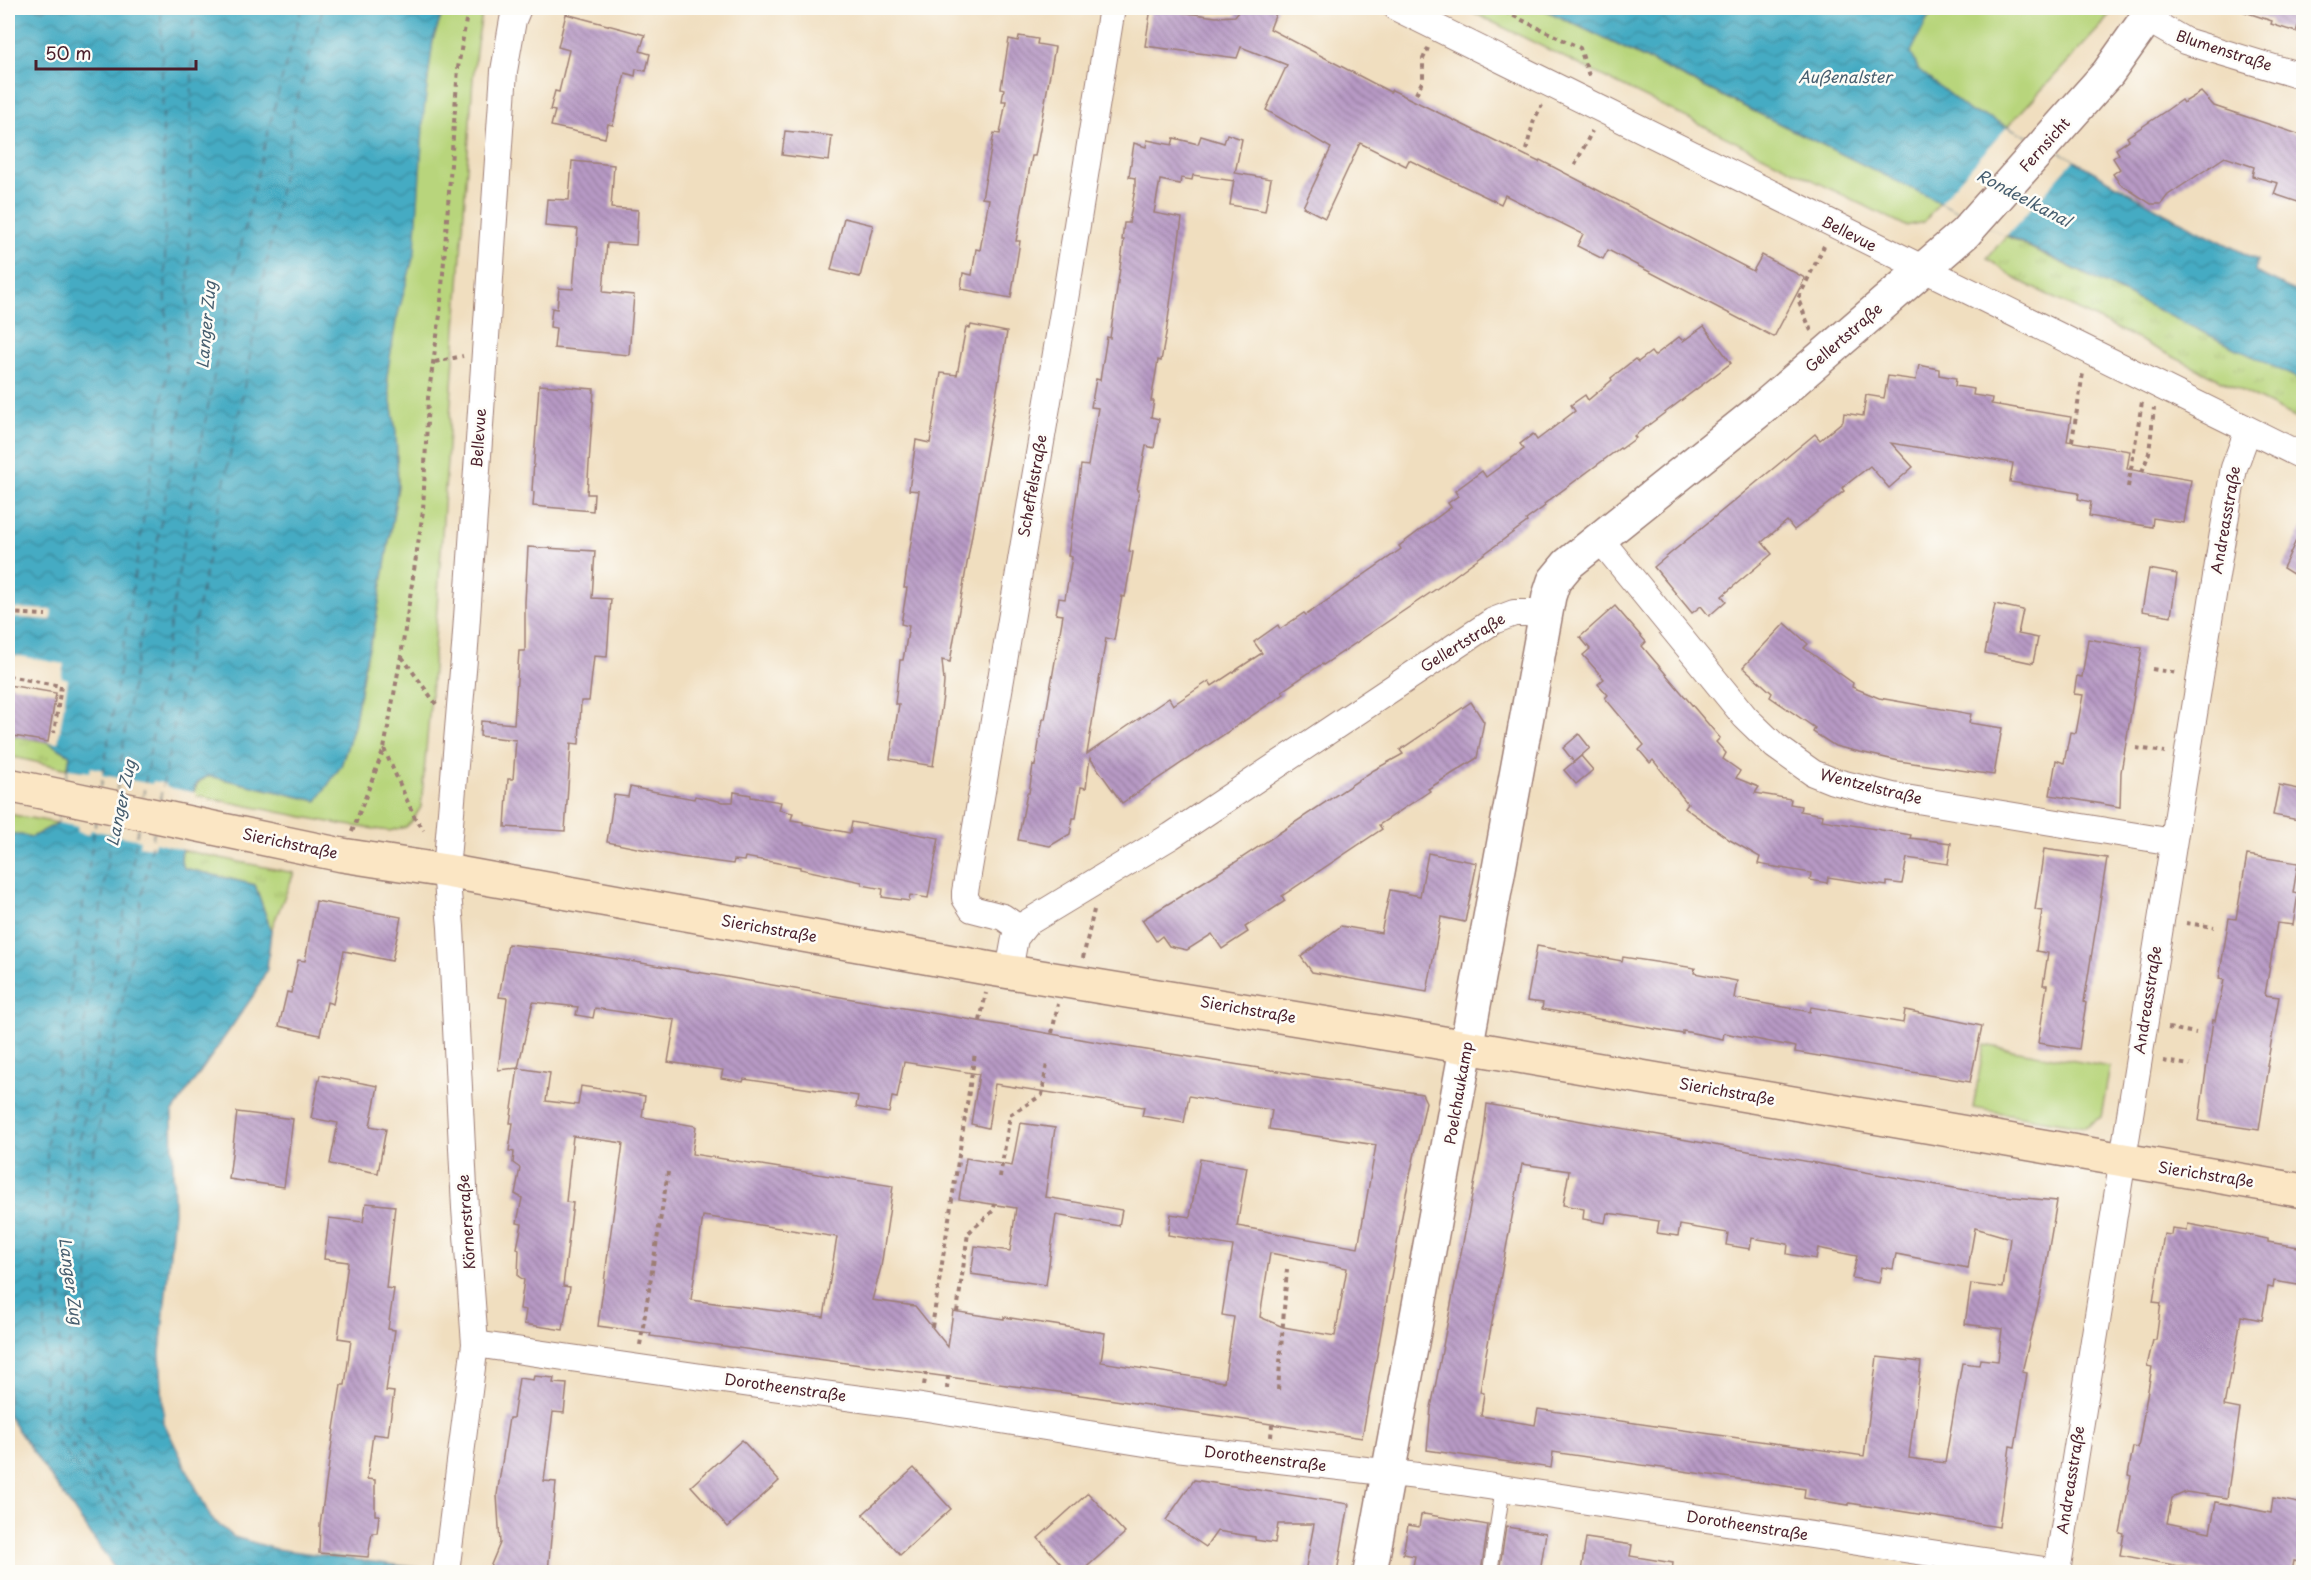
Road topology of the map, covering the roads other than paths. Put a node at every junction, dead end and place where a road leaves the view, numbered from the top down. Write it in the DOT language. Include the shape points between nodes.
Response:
graph roads {
  1 [pos="518,8"];
  2 [pos="1112,8"];
  3 [pos="1397,8"];
  4 [pos="2151,13"];
  5 [pos="2304,77"];
  6 [pos="1922,270"];
  7 [pos="2248,430"];
  8 [pos="2304,457"];
  9 [pos="1599,538"];
  10 [pos="1546,613"];
  11 [pos="8,785"];
  12 [pos="2173,842"];
  13 [pos="446,871"];
  14 [pos="1020,929"];
  15 [pos="1009,971"];
  16 [pos="1467,1047"];
  17 [pos="2122,1161"];
  18 [pos="2304,1191"];
  19 [pos="474,1344"];
  20 [pos="1387,1473"];
  21 [pos="1503,1488"];
  22 [pos="447,1568"];
  23 [pos="1371,1572"];
  24 [pos="1490,1572"];
  25 [pos="2057,1572"];
  1 -- 13 [label="street, Bellevue" via="504,71"];
  2 -- 14 [label="street, Scheffelstraße" via="965,891 972,909 1003,917"];
  3 -- 6 [label="street, Bellevue"];
  4 -- 5 [label="street, Blumenstraße" via="2185,41"];
  4 -- 6 [label="street, Fernsicht" via="2108,73 2044,145 1976,221"];
  6 -- 7 [label="street, Bellevue"];
  6 -- 9 [label="street, Gellertstraße" via="1738,429"];
  7 -- 8 [label="street, Bellevue"];
  7 -- 12 [label="street, Andreasstraße" via="2234,468"];
  9 -- 10 [label="street, Gellertstraße" via="1557,575"];
  9 -- 12 [label="street, Wentzelstraße" via="1745,717 1774,746 1814,773 1893,796"];
  10 -- 14 [label="street, Gellertstraße" via="1514,613 1493,621 1171,836"];
  10 -- 16 [label="street, Poelchaukamp"];
  11 -- 13 [label="main road, Sierichstraße" via="342,855"];
  12 -- 17 [label="street, Andreasstraße"];
  13 -- 15 [label="main road, Sierichstraße"];
  13 -- 19 [label="street, Körnerstraße"];
  14 -- 15 [label="street"];
  15 -- 16 [label="main road, Sierichstraße"];
  16 -- 17 [label="main road, Sierichstraße"];
  16 -- 20 [label="street, Poelchaukamp"];
  17 -- 18 [label="main road, Sierichstraße"];
  17 -- 25 [label="street, Andreasstraße"];
  19 -- 20 [label="street, Dorotheenstraße" via="921,1407 1176,1448"];
  19 -- 22 [label="street, Körnerstraße"];
  20 -- 21 [label="street, Dorotheenstraße"];
  20 -- 23 [label="street, Poelchaukamp"];
  21 -- 24 [label="lane"];
  21 -- 25 [label="street, Dorotheenstraße"];
}
